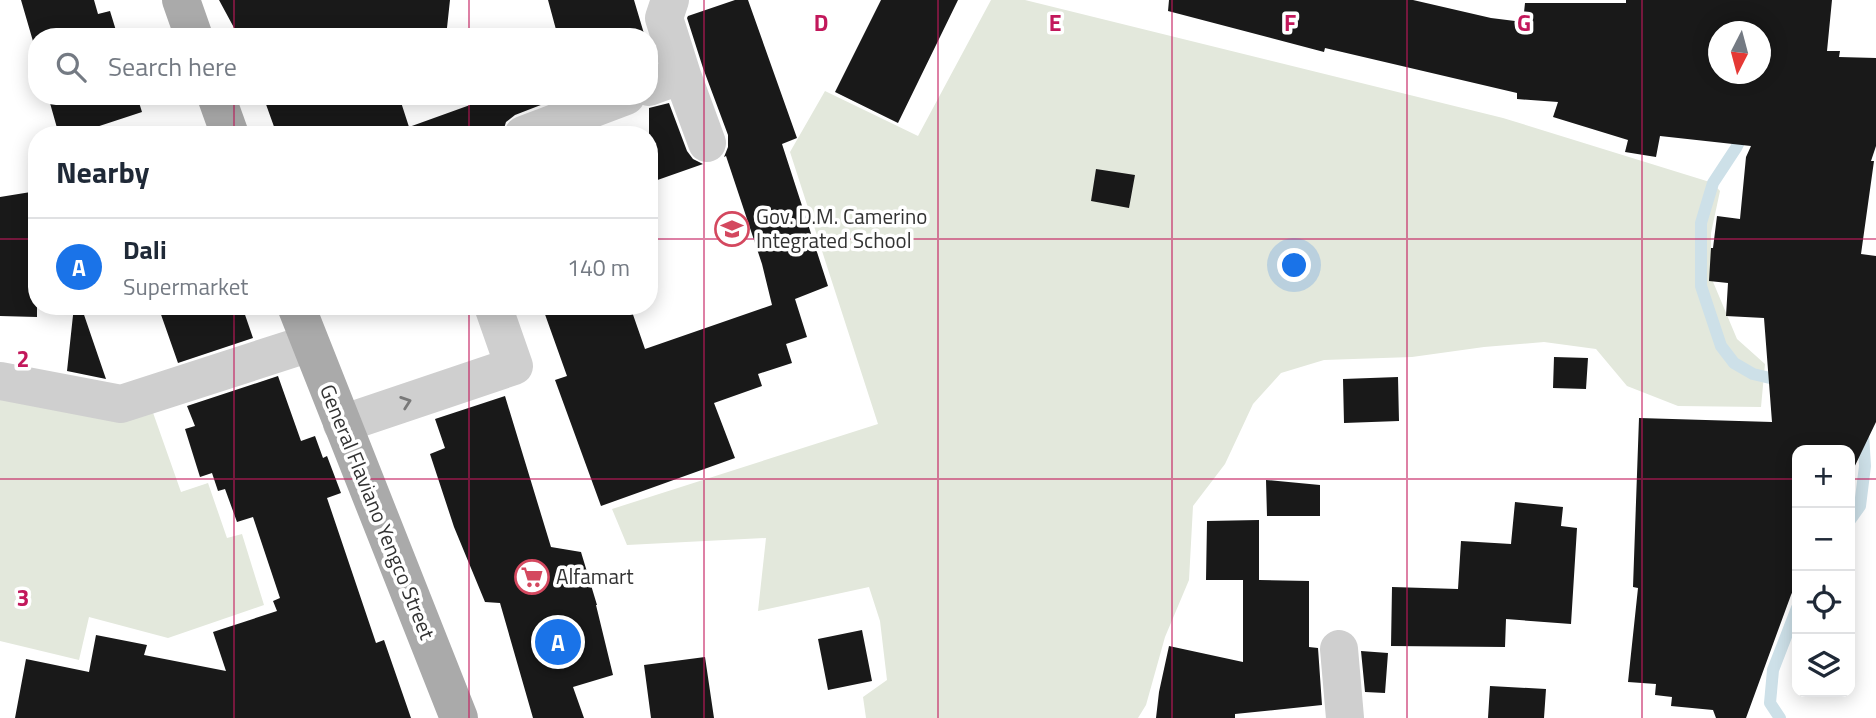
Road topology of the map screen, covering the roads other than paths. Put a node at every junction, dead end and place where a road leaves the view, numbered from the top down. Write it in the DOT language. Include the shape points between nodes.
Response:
graph roads {
  1 [pos="181,0"];
  2 [pos="670,0"];
  3 [pos="191,28"];
  4 [pos="666,81"];
  5 [pos="219,105"];
  6 [pos="602,105"];
  7 [pos="227,126"];
  8 [pos="547,126"];
  9 [pos="707,143"];
  10 [pos="300,315"];
  11 [pos="496,315"];
  12 [pos="310,342"];
  13 [pos="0,381"];
  14 [pos="342,424"];
  15 [pos="1339,649"];
  16 [pos="459,718"];
  17 [pos="1345,718"];
  1 -- 3 [label="main road"];
  2 -- 4 [label="street" via="664,18"];
  4 -- 9 [label="street"];
  5 -- 7 [label="main road"];
  6 -- 8 [label="street"];
  10 -- 12 [label="main road, General Flaviano Yengco Street"];
  14 -- 11 [label="street, one-way" via="514,366"];
  12 -- 13 [label="street" via="121,404"];
  12 -- 14 [label="main road, General Flaviano Yengco Street"];
  14 -- 16 [label="main road, General Flaviano Yengco Street"];
  15 -- 17 [label="street"];
}
